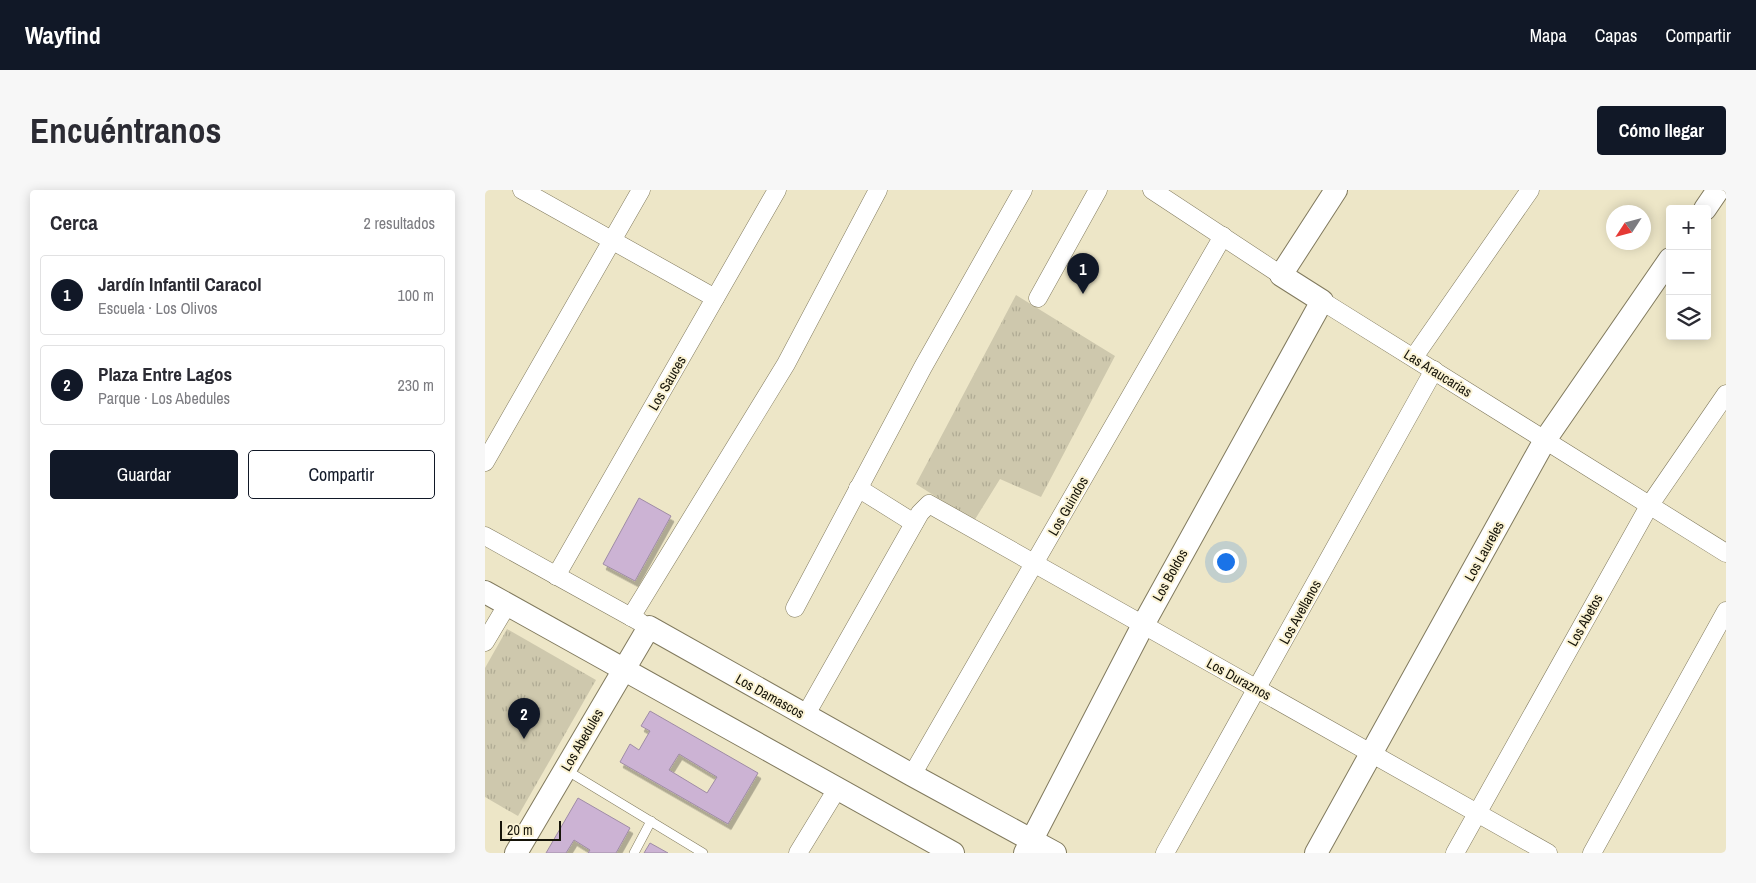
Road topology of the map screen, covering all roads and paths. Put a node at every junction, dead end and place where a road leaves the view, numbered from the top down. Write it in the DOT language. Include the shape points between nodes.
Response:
graph roads {
  1 [pos="522,190"];
  2 [pos="641,190"];
  3 [pos="777,190"];
  4 [pos="878,190"];
  5 [pos="1023,190"];
  6 [pos="1098,190"];
  7 [pos="1153,190"];
  8 [pos="1337,190"];
  9 [pos="1530,190"];
  10 [pos="1717,190"];
  11 [pos="1708,205"];
  12 [pos="1223,236"];
  13 [pos="612,240"];
  14 [pos="1666,265"];
  15 [pos="1281,275"];
  16 [pos="715,298"];
  17 [pos="1038,298"];
  18 [pos="1322,301"];
  19 [pos="1414,357"];
  20 [pos="1434,370"];
  21 [pos="1726,394"];
  22 [pos="1545,440"];
  23 [pos="485,462"];
  24 [pos="858,488"];
  25 [pos="1649,506"];
  26 [pos="914,523"];
  27 [pos="485,536"];
  28 [pos="1726,554"];
  29 [pos="1035,564"];
  30 [pos="556,576"];
  31 [pos="485,592"];
  32 [pos="507,605"];
  33 [pos="795,608"];
  34 [pos="1726,611"];
  35 [pos="640,622"];
  36 [pos="1143,625"];
  37 [pos="485,642"];
  38 [pos="624,669"];
  39 [pos="1257,689"];
  40 [pos="805,716"];
  41 [pos="1371,753"];
  42 [pos="565,769"];
  43 [pos="912,775"];
  44 [pos="837,790"];
  45 [pos="1478,813"];
  46 [pos="651,822"];
  47 [pos="1028,846"];
  48 [pos="516,853"];
  49 [pos="634,853"];
  50 [pos="703,853"];
  51 [pos="798,853"];
  52 [pos="953,853"];
  53 [pos="1055,853"];
  54 [pos="1165,853"];
  55 [pos="1315,853"];
  56 [pos="1455,853"];
  57 [pos="1548,853"];
  58 [pos="1592,853"];
  1 -- 13 [label="street"];
  2 -- 13 [label="street"];
  3 -- 16 [label="street, Los Sauces"];
  4 -- 35 [label="street" via="787,364"];
  5 -- 24 [label="street"];
  6 -- 17 [label="street"];
  7 -- 12 [label="street, Las Araucarias"];
  8 -- 15 [label="street"];
  9 -- 19 [label="street"];
  10 -- 11 [label="street"];
  12 -- 15 [label="street, Las Araucarias"];
  12 -- 29 [label="street, Los Guindos"];
  13 -- 16 [label="street"];
  13 -- 23 [label="street"];
  14 -- 22 [label="street, Los Laureles"];
  15 -- 18 [label="street, Las Araucarias"];
  16 -- 30 [label="street, Los Sauces"];
  18 -- 19 [label="street, Las Araucarias"];
  18 -- 36 [label="street, Los Boldos"];
  19 -- 20 [label="street, Las Araucarias"];
  20 -- 22 [label="street, Las Araucarias"];
  20 -- 39 [label="street, Los Avellanos"];
  21 -- 25 [label="street, Los Abetos"];
  22 -- 25 [label="street, Las Araucarias"];
  22 -- 41 [label="street, Los Laureles"];
  24 -- 26 [label="street"];
  24 -- 33 [label="street"];
  25 -- 28 [label="street, Las Araucarias"];
  25 -- 45 [label="street, Los Abetos"];
  26 -- 29 [label="street, Los Duraznos" via="929,504"];
  26 -- 40 [label="street"];
  27 -- 30 [label="street, Los Damascos"];
  29 -- 36 [label="street, Los Duraznos"];
  29 -- 43 [label="street, Los Guindos"];
  30 -- 35 [label="street, Los Damascos"];
  31 -- 32 [label="street"];
  32 -- 37 [label="street"];
  32 -- 38 [label="street"];
  34 -- 58 [label="street"];
  35 -- 38 [label="street, Los Abedules"];
  35 -- 40 [label="street, Los Damascos"];
  36 -- 39 [label="street, Los Duraznos"];
  36 -- 47 [label="street, Los Boldos"];
  38 -- 42 [label="street, Los Abedules"];
  38 -- 44 [label="street"];
  39 -- 41 [label="street, Los Duraznos"];
  39 -- 54 [label="street, Los Avellanos"];
  40 -- 43 [label="street, Los Damascos"];
  41 -- 45 [label="street, Los Duraznos"];
  41 -- 55 [label="street, Los Laureles"];
  42 -- 46 [label="lane"];
  42 -- 48 [label="street, Los Abedules"];
  43 -- 47 [label="street, Los Damascos"];
  44 -- 51 [label="street"];
  44 -- 52 [label="street"];
  45 -- 56 [label="street, Los Abetos"];
  45 -- 57 [label="street, Los Duraznos"];
  46 -- 49 [label="lane"];
  46 -- 50 [label="lane"];
  47 -- 53 [label="street, Los Damascos"];
}
